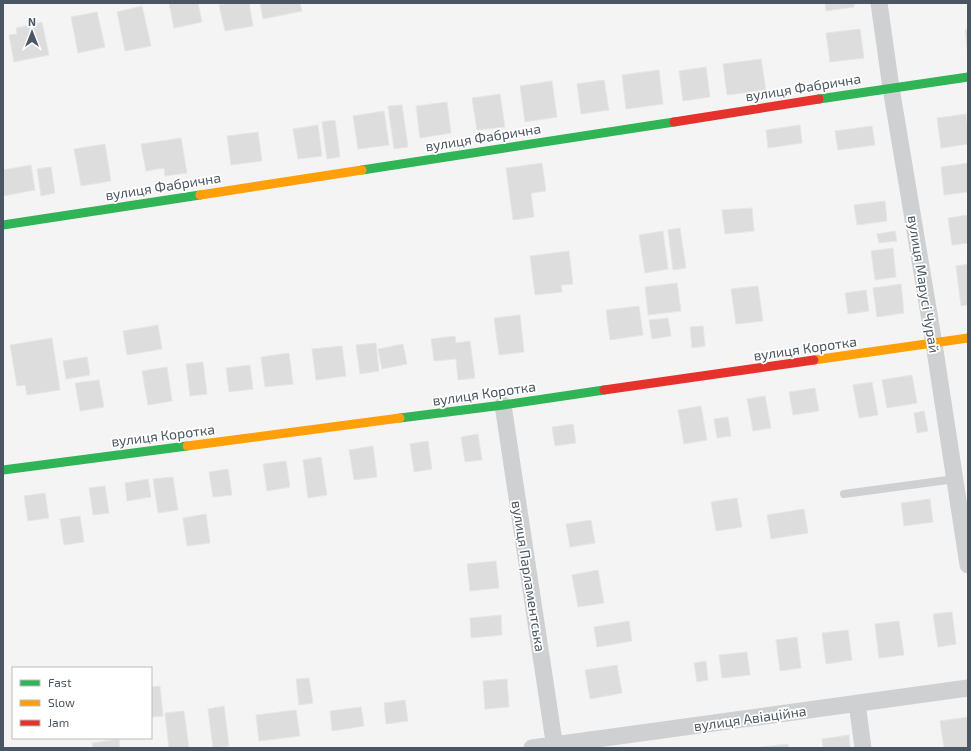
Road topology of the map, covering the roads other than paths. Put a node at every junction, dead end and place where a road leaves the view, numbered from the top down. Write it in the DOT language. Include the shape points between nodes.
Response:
graph roads {
  1 [pos="879,3"];
  2 [pos="968,77"];
  3 [pos="891,88"];
  4 [pos="3,225"];
  5 [pos="968,338"];
  6 [pos="934,344"];
  7 [pos="503,405"];
  8 [pos="3,470"];
  9 [pos="955,479"];
  10 [pos="844,494"];
  11 [pos="968,565"];
  12 [pos="968,688"];
  13 [pos="857,703"];
  14 [pos="555,746"];
  15 [pos="532,748"];
  16 [pos="863,748"];
  1 -- 3 [label="street, вулиця Марусі Чурай"];
  2 -- 3 [label="street, вулиця Фабрична"];
  3 -- 4 [label="street, вулиця Фабрична"];
  3 -- 6 [label="street, вулиця Марусі Чурай"];
  5 -- 6 [label="street, вулиця Коротка"];
  6 -- 7 [label="street, вулиця Коротка"];
  6 -- 9 [label="street, вулиця Марусі Чурай"];
  7 -- 8 [label="street, вулиця Коротка"];
  7 -- 14 [label="street, вулиця Парламентська"];
  9 -- 10 [label="lane"];
  9 -- 11 [label="street, вулиця Марусі Чурай"];
  12 -- 13 [label="street, вулиця Авіаційна"];
  13 -- 14 [label="street, вулиця Авіаційна"];
  13 -- 16 [label="street"];
  14 -- 15 [label="street, вулиця Авіаційна"];
}
